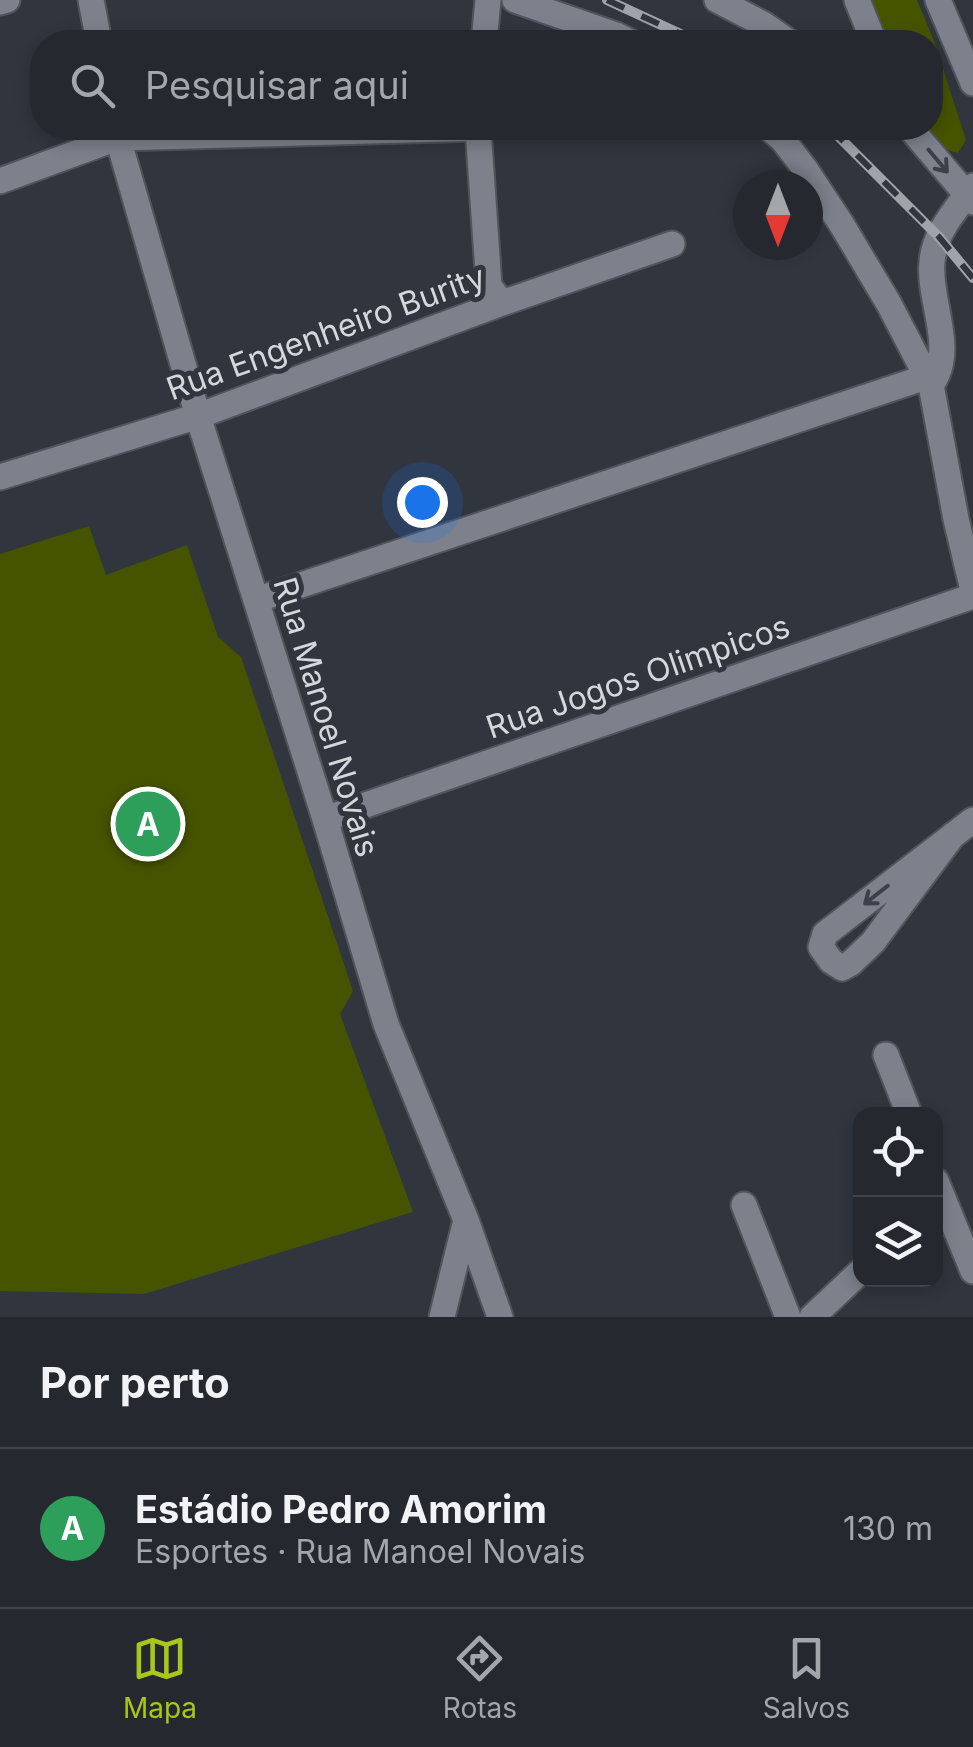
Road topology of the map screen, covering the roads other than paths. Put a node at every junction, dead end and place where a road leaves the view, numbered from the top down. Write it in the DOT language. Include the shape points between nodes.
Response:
graph roads {
  1 [pos="91,0"];
  2 [pos="488,0"];
  3 [pos="514,0"];
  4 [pos="717,0"];
  5 [pos="938,0"];
  6 [pos="860,1"];
  7 [pos="97,30"];
  8 [pos="485,30"];
  9 [pos="601,30"];
  10 [pos="772,30"];
  11 [pos="870,30"];
  12 [pos="973,83"];
  13 [pos="99,140"];
  14 [pos="118,140"];
  15 [pos="479,140"];
  16 [pos="783,140"];
  17 [pos="921,140"];
  18 [pos="0,180"];
  19 [pos="971,194"];
  20 [pos="672,244"];
  21 [pos="502,302"];
  22 [pos="928,381"];
  23 [pos="198,416"];
  24 [pos="0,477"];
  25 [pos="973,593"];
  26 [pos="256,600"];
  27 [pos="324,818"];
  28 [pos="963,828"];
  29 [pos="886,1056"];
  30 [pos="907,1107"];
  31 [pos="939,1197"];
  32 [pos="744,1205"];
  33 [pos="466,1220"];
  34 [pos="973,1271"];
  35 [pos="853,1279"];
  36 [pos="442,1317"];
  37 [pos="500,1317"];
  38 [pos="788,1317"];
  39 [pos="812,1317"];
  1 -- 7 [label="street"];
  2 -- 8 [label="street"];
  3 -- 9 [label="street"];
  4 -- 10 [label="street"];
  5 -- 12 [label="street"];
  6 -- 11 [label="street"];
  13 -- 18 [label="street"];
  14 -- 23 [label="street, Rua Manoel Novais"];
  15 -- 21 [label="street" via="489,286"];
  16 -- 22 [label="street" via="842,225"];
  17 -- 19 [label="street, one-way"];
  19 -- 22 [label="street" via="949,217 932,260 942,352 938,376"];
  20 -- 21 [label="street, Rua Engenheiro Burity"];
  21 -- 23 [label="street, Rua Engenheiro Burity"];
  22 -- 25 [label="street"];
  22 -- 26 [label="street"];
  23 -- 24 [label="street, Rua Engenheiro Burity"];
  23 -- 26 [label="street, Rua Manoel Novais"];
  25 -- 27 [label="street, Rua Jogos Olimpicos"];
  26 -- 27 [label="street, Rua Manoel Novais"];
  27 -- 33 [label="street, Rua Manoel Novais" via="386,1024"];
  28 -- 28 [label="street, one-way" via="825,934 821,947 831,960 842,968 873,942"];
  29 -- 30 [label="street"];
  31 -- 34 [label="street"];
  32 -- 38 [label="street"];
  33 -- 36 [label="street"];
  33 -- 37 [label="street, Rua Manoel Novais"];
  35 -- 39 [label="street"];
}
